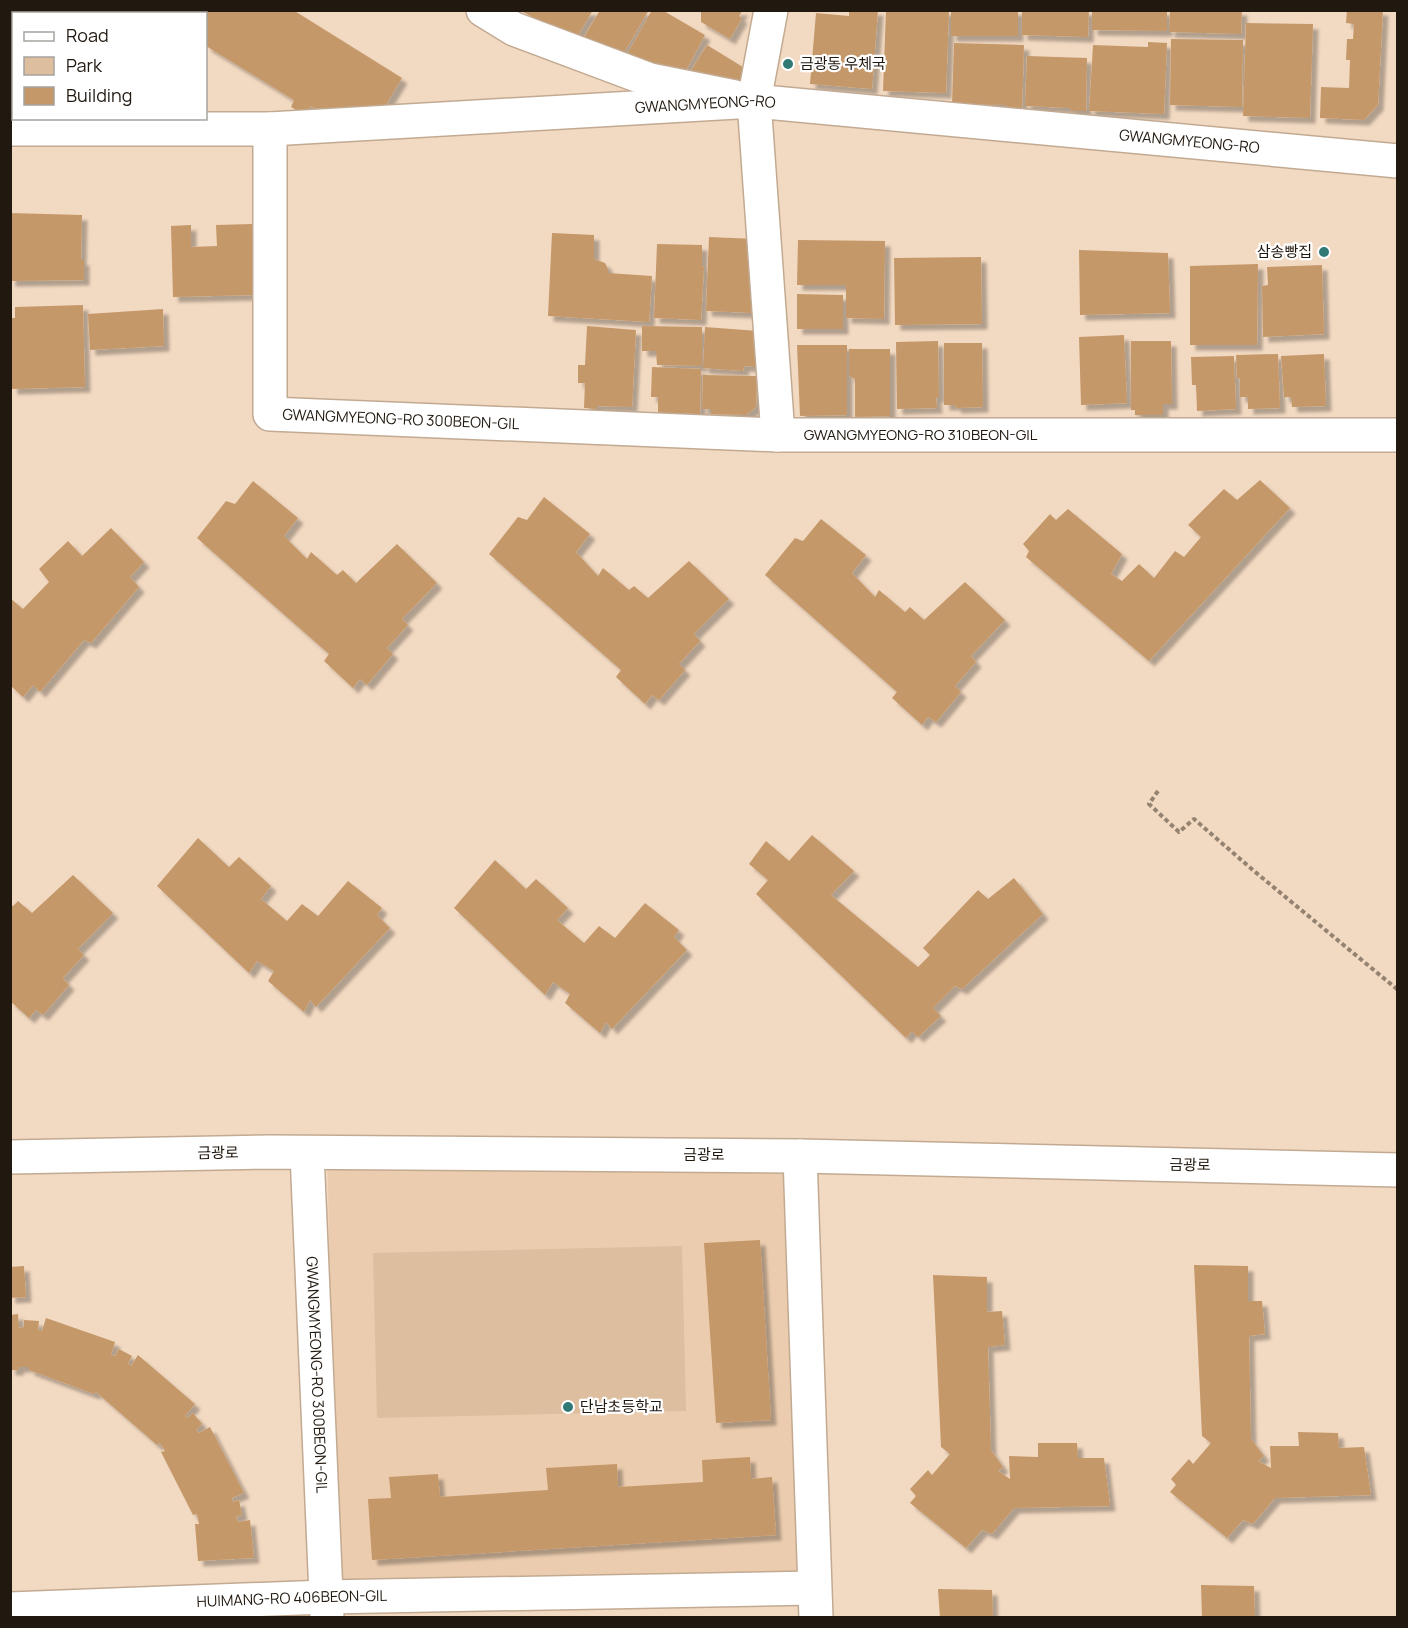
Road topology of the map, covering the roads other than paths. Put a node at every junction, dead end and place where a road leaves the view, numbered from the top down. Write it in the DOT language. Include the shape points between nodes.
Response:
graph roads {
  1 [pos="483,10"];
  2 [pos="771,10"];
  3 [pos="754,101"];
  4 [pos="10,129"];
  5 [pos="270,129"];
  6 [pos="1398,161"];
  7 [pos="778,435"];
  8 [pos="1398,435"];
  9 [pos="306,1153"];
  10 [pos="800,1156"];
  11 [pos="10,1157"];
  12 [pos="1398,1170"];
  13 [pos="815,1603"];
  14 [pos="574,1605"];
  15 [pos="326,1607"];
  16 [pos="10,1609"];
  1 -- 3 [label="street" via="514,29 650,80"];
  2 -- 3 [label="street"];
  3 -- 5 [label="street, GWANGMYEONG-RO"];
  3 -- 6 [label="street, GWANGMYEONG-RO"];
  3 -- 7 [label="street"];
  4 -- 5 [label="street, GWANGMYEONG-RO"];
  5 -- 7 [label="street, GWANGMYEONG-RO 300BEON-GIL" via="270,414"];
  7 -- 8 [label="street, GWANGMYEONG-RO 310BEON-GIL"];
  9 -- 10 [label="street, 금광로"];
  9 -- 11 [label="street, 금광로"];
  9 -- 15 [label="street, GWANGMYEONG-RO 300BEON-GIL"];
  10 -- 12 [label="street, 금광로"];
  10 -- 13 [label="street"];
  13 -- 14 [label="street, HUIMANG-RO 406BEON-GIL"];
  14 -- 15 [label="street, HUIMANG-RO 406BEON-GIL"];
  15 -- 16 [label="street, HUIMANG-RO 406BEON-GIL"];
}
